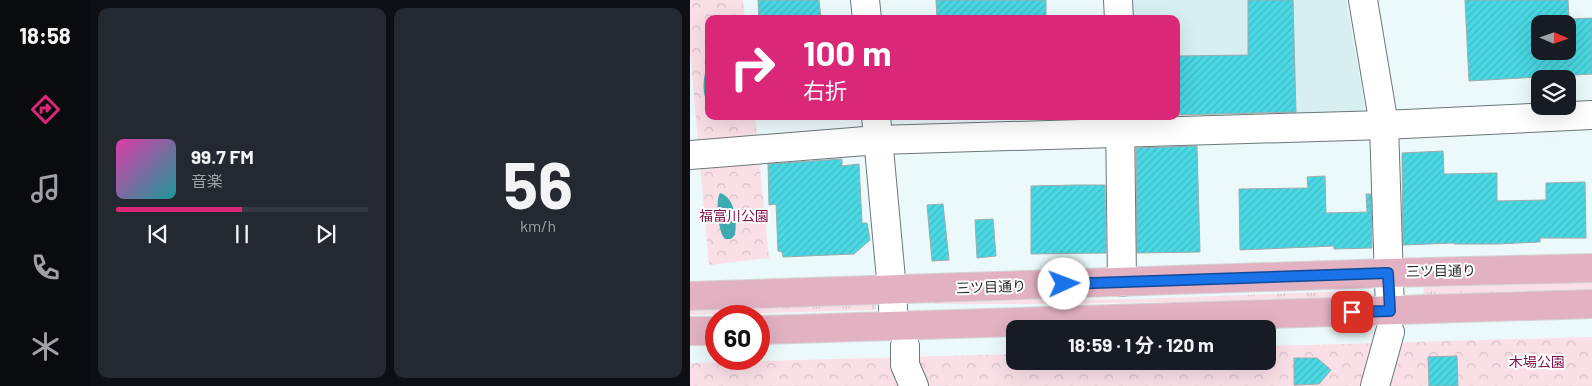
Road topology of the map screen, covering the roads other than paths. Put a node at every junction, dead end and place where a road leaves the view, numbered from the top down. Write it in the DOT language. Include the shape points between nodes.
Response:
graph roads {
  1 [pos="865,0"];
  2 [pos="1118,0"];
  3 [pos="1363,0"];
  4 [pos="867,15"];
  5 [pos="1118,15"];
  6 [pos="1592,115"];
  7 [pos="1121,124"];
  8 [pos="1384,124"];
  9 [pos="877,128"];
  10 [pos="691,155"];
  11 [pos="1592,268"];
  12 [pos="1388,273"];
  13 [pos="1122,282"];
  14 [pos="892,290"];
  15 [pos="690,296"];
  16 [pos="1592,304"];
  17 [pos="1390,321"];
  18 [pos="770,330"];
  19 [pos="690,331"];
  20 [pos="705,331"];
  21 [pos="899,336"];
  22 [pos="914,386"];
  23 [pos="1375,386"];
  1 -- 4 [label="street"];
  2 -- 5 [label="street"];
  3 -- 8 [label="street"];
  6 -- 8 [label="street"];
  7 -- 8 [label="street"];
  7 -- 9 [label="street"];
  7 -- 13 [label="street"];
  8 -- 12 [label="street"];
  9 -- 10 [label="street" via="760,150"];
  9 -- 14 [label="street"];
  11 -- 12 [label="main road, 三ツ目通り"];
  12 -- 13 [label="main road, 三ツ目通り"];
  12 -- 17 [label="street"];
  13 -- 14 [label="main road, 三ツ目通り"];
  14 -- 15 [label="main road, 三ツ目通り"];
  14 -- 21 [label="street"];
  16 -- 17 [label="main road"];
  17 -- 21 [label="main road"];
  17 -- 23 [label="street"];
  18 -- 21 [label="main road"];
  19 -- 20 [label="main road"];
  21 -- 22 [label="street"];
}
